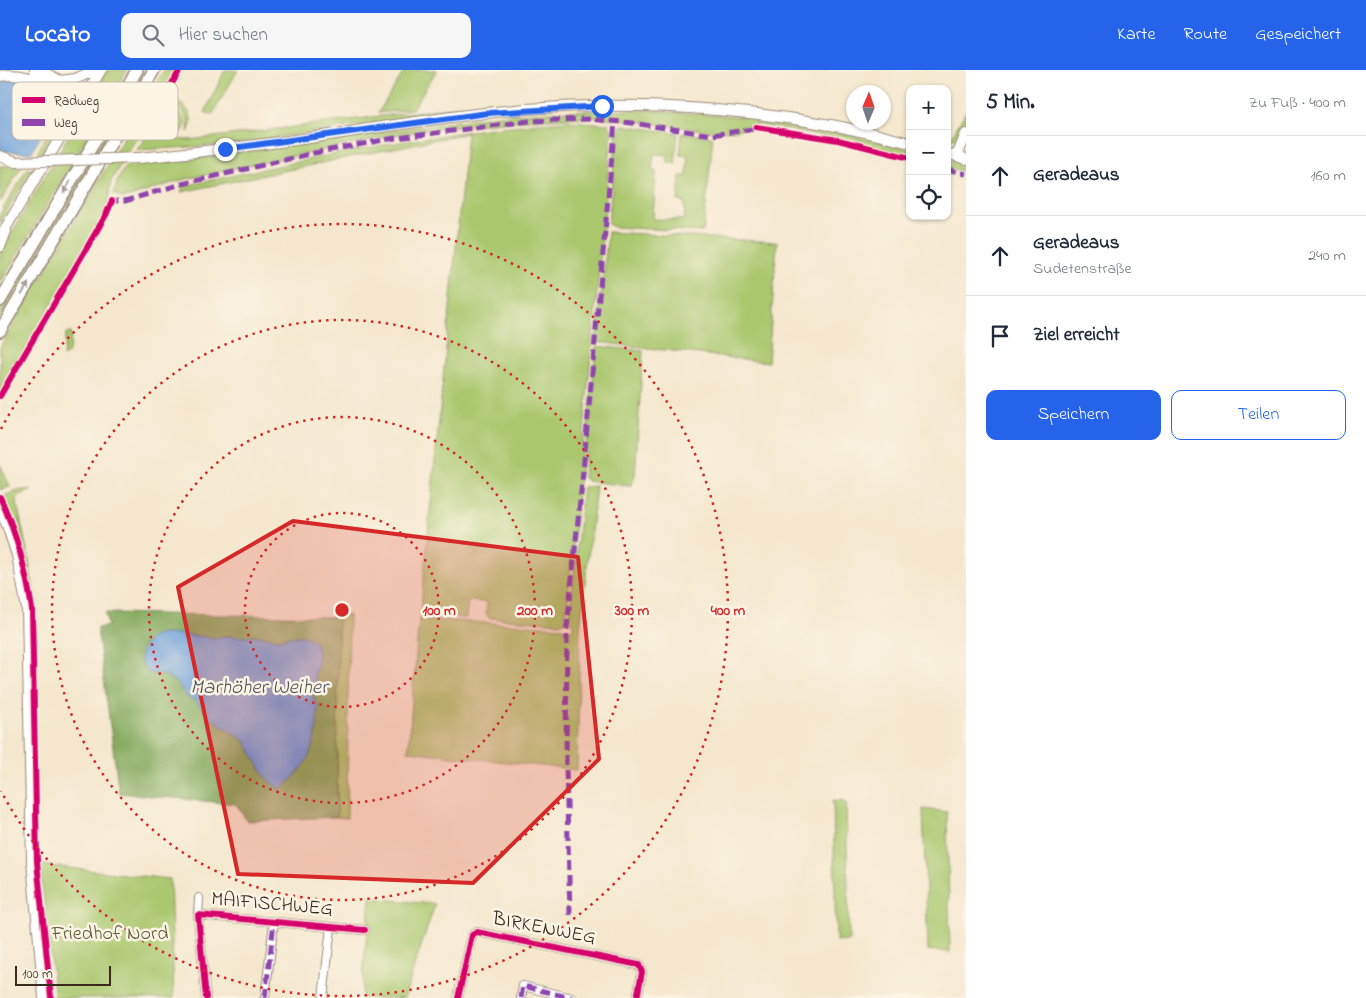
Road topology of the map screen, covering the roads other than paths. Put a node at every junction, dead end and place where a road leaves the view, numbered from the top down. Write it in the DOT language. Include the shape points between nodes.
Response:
graph roads {
  1 [pos="35,70"];
  2 [pos="96,70"];
  3 [pos="101,70"];
  4 [pos="137,70"];
  5 [pos="154,70"];
  6 [pos="0,76"];
  7 [pos="51,82"];
  8 [pos="53,82"];
  9 [pos="60,82"];
  10 [pos="94,82"];
  11 [pos="130,82"];
  12 [pos="147,82"];
  13 [pos="966,134"];
  14 [pos="59,140"];
  15 [pos="95,140"];
  16 [pos="113,140"];
  17 [pos="906,142"];
  18 [pos="960,155"];
  19 [pos="0,156"];
  20 [pos="0,162"];
  21 [pos="16,162"];
  22 [pos="9,223"];
  23 [pos="0,237"];
  24 [pos="0,247"];
  25 [pos="0,301"];
  26 [pos="0,331"];
  27 [pos="0,510"];
  28 [pos="199,898"];
  29 [pos="198,915"];
  30 [pos="274,922"];
  31 [pos="331,927"];
  32 [pos="365,930"];
  33 [pos="44,998"];
  34 [pos="206,998"];
  35 [pos="265,998"];
  36 [pos="323,998"];
  37 [pos="458,998"];
  38 [pos="521,998"];
  39 [pos="572,998"];
  40 [pos="637,998"];
  1 -- 8 [label="main road"];
  2 -- 9 [label="main road"];
  3 -- 10 [label="main road"];
  4 -- 11 [label="highway, one-way"];
  12 -- 5 [label="highway, one-way"];
  6 -- 7 [label="main road" via="18,75"];
  13 -- 18 [label="main road"];
  14 -- 22 [label="main road"];
  15 -- 25 [label="highway, one-way"];
  26 -- 16 [label="highway, one-way"];
  17 -- 21 [label="main road, bridge" via="857,130 735,112 671,107 564,107 451,117 139,158"];
  19 -- 21 [label="main road"];
  20 -- 21 [label="main road"];
  22 -- 23 [label="main road"];
  22 -- 24 [label="main road"];
  27 -- 33 [label="main road" via="17,555 27,609 32,861"];
  28 -- 29 [label="street, MAIFISCHWEG"];
  29 -- 30 [label="street, MAIFISCHWEG"];
  29 -- 34 [label="street, MAIFISCHWEG"];
  30 -- 31 [label="street, MAIFISCHWEG"];
  30 -- 35 [label="street"];
  31 -- 32 [label="street, MAIFISCHWEG"];
  31 -- 36 [label="street"];
  37 -- 40 [label="street, BIRKENWEG" via="472,935 477,932 639,965 642,972"];
  38 -- 39 [label="street" via="524,986"];
}
